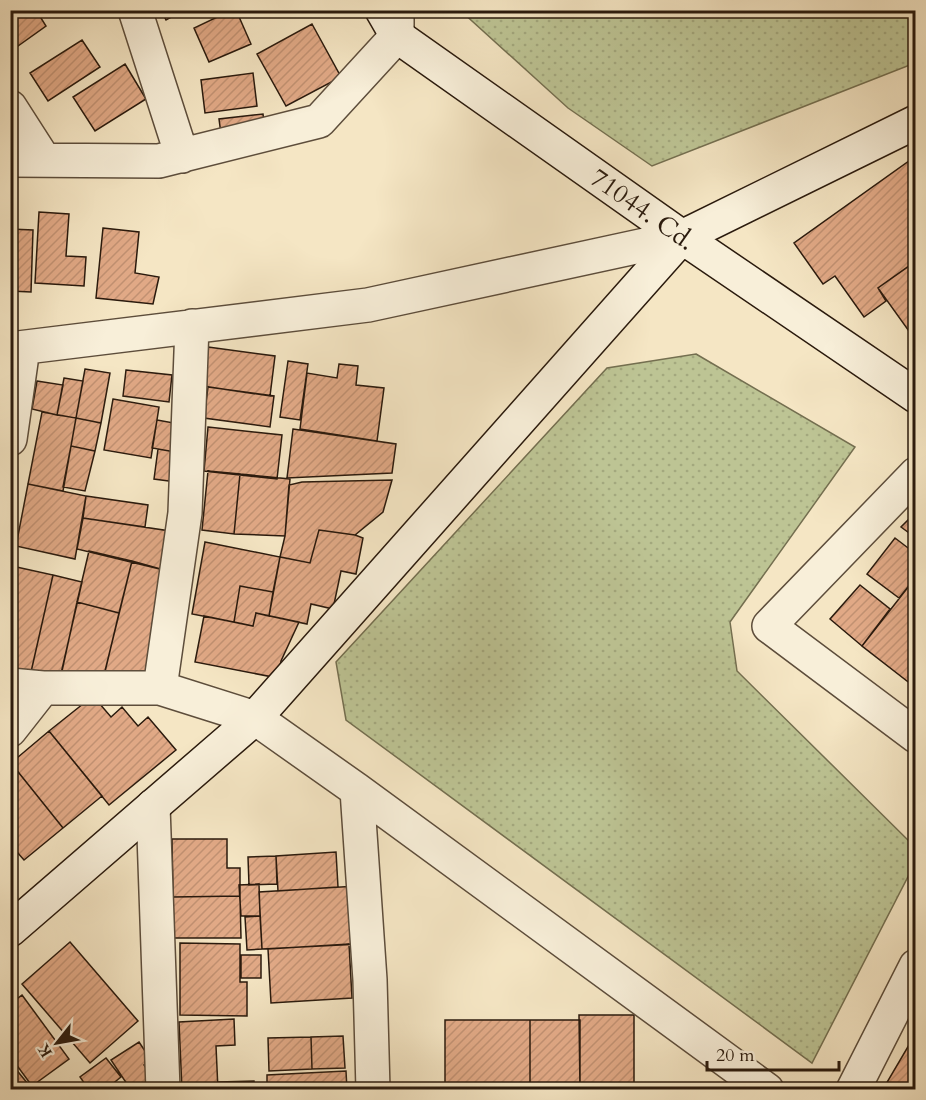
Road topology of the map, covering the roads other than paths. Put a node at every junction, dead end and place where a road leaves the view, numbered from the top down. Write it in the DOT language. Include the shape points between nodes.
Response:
graph roads {
  1 [pos="135,10"];
  2 [pos="392,19"];
  3 [pos="10,108"];
  4 [pos="915,122"];
  5 [pos="182,156"];
  6 [pos="10,160"];
  7 [pos="44,160"];
  8 [pos="682,237"];
  9 [pos="192,326"];
  10 [pos="17,349"];
  11 [pos="915,396"];
  12 [pos="10,439"];
  13 [pos="915,474"];
  14 [pos="10,685"];
  15 [pos="43,688"];
  16 [pos="160,688"];
  17 [pos="255,718"];
  18 [pos="10,730"];
  19 [pos="915,736"];
  20 [pos="357,790"];
  21 [pos="153,806"];
  22 [pos="10,930"];
  23 [pos="915,966"];
  24 [pos="163,1089"];
  25 [pos="373,1089"];
  26 [pos="767,1089"];
  27 [pos="853,1089"];
  1 -- 5 [label="street"];
  2 -- 5 [label="street" via="319,121"];
  2 -- 8 [label="street, 71044. Cd."];
  3 -- 7 [label="street"];
  4 -- 8 [label="street"];
  5 -- 7 [label="street" via="159,161"];
  6 -- 7 [label="street"];
  8 -- 9 [label="street" via="368,305"];
  8 -- 11 [label="street, 71044. Cd."];
  8 -- 17 [label="street"];
  9 -- 10 [label="street"];
  9 -- 16 [label="street" via="185,513"];
  10 -- 12 [label="street"];
  13 -- 19 [label="street" via="770,626"];
  14 -- 15 [label="street"];
  15 -- 16 [label="street"];
  15 -- 18 [label="street"];
  16 -- 17 [label="street"];
  17 -- 20 [label="street"];
  17 -- 21 [label="street"];
  20 -- 25 [label="street"];
  20 -- 26 [label="street"];
  21 -- 22 [label="street"];
  21 -- 24 [label="street"];
  23 -- 27 [label="street"];
}
